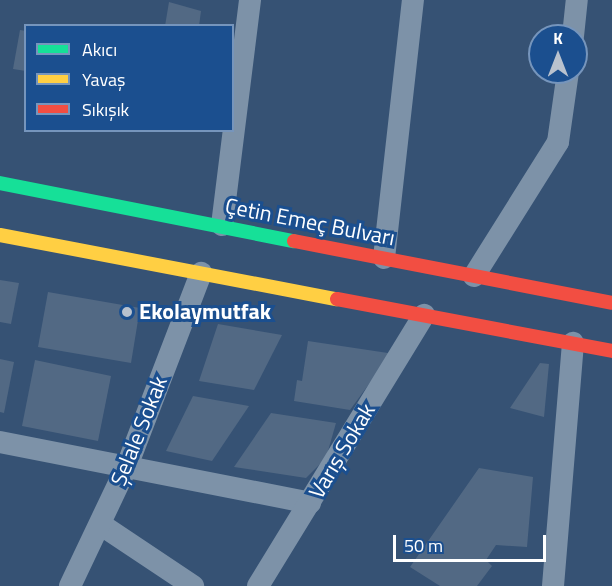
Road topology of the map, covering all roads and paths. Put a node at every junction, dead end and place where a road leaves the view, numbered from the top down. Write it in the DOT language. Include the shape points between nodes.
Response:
graph roads {
  1 [pos="250,0"];
  2 [pos="413,0"];
  3 [pos="577,0"];
  4 [pos="574,24"];
  5 [pos="566,84"];
  6 [pos="234,129"];
  7 [pos="234,132"];
  8 [pos="0,183"];
  9 [pos="222,225"];
  10 [pos="0,235"];
  11 [pos="384,258"];
  12 [pos="201,273"];
  13 [pos="474,276"];
  14 [pos="612,303"];
  15 [pos="424,315"];
  16 [pos="573,343"];
  17 [pos="612,351"];
  18 [pos="0,442"];
  19 [pos="127,466"];
  20 [pos="310,503"];
  21 [pos="100,524"];
  22 [pos="70,586"];
  23 [pos="193,586"];
  24 [pos="258,586"];
  25 [pos="553,586"];
  1 -- 6 [label="street"];
  2 -- 11 [label="street"];
  3 -- 4 [label="street"];
  5 -- 13 [label="street" via="558,142"];
  7 -- 9 [label="street"];
  8 -- 9 [label="main road, Çetin Emeç Bulvarı"];
  9 -- 11 [label="main road, Çetin Emeç Bulvarı"];
  10 -- 12 [label="main road"];
  11 -- 13 [label="main road, Çetin Emeç Bulvarı"];
  12 -- 15 [label="main road"];
  12 -- 19 [label="street, Şelale Sokak"];
  13 -- 14 [label="main road, Çetin Emeç Bulvarı"];
  15 -- 16 [label="main road"];
  15 -- 20 [label="street, Varış Sokak"];
  16 -- 17 [label="main road"];
  16 -- 25 [label="street"];
  18 -- 19 [label="street"];
  19 -- 20 [label="street"];
  19 -- 21 [label="street, Şelale Sokak"];
  20 -- 24 [label="street, Varış Sokak"];
  21 -- 22 [label="street, Şelale Sokak"];
  21 -- 23 [label="street"];
}
